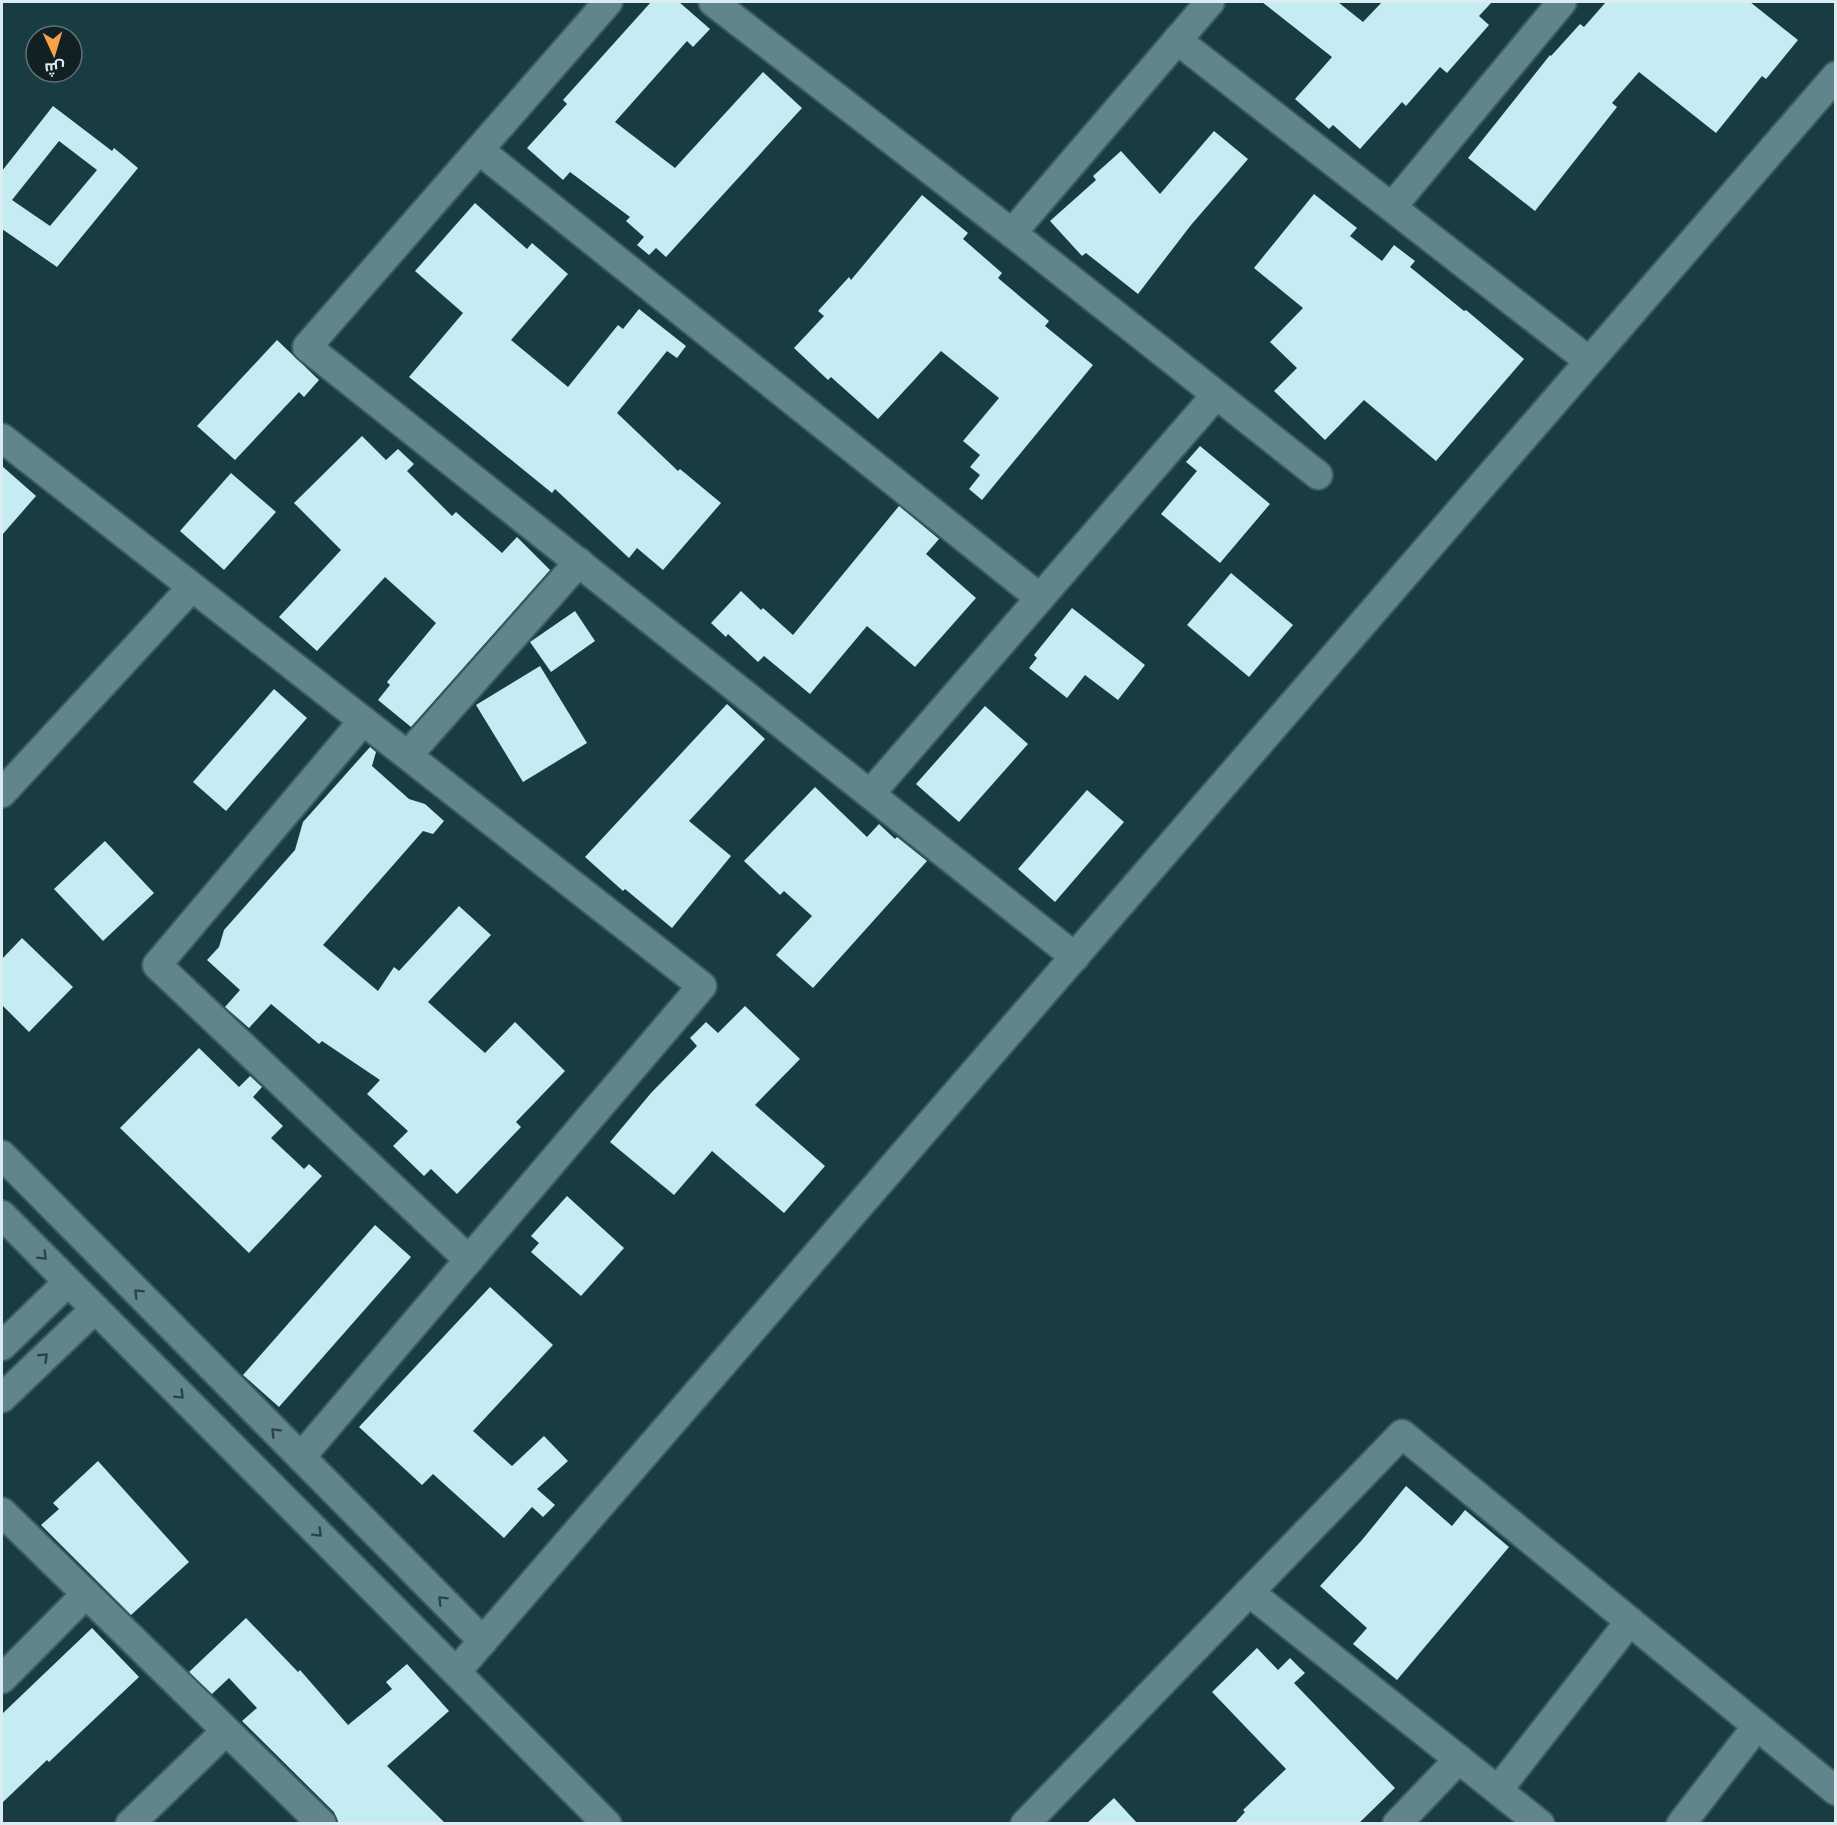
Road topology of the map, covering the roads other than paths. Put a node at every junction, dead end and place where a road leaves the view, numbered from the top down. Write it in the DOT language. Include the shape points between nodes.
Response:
graph roads {
  1 [pos="608,2"];
  2 [pos="713,2"];
  3 [pos="1210,2"];
  4 [pos="1562,2"];
  5 [pos="1178,40"];
  6 [pos="1836,76"];
  7 [pos="479,150"];
  8 [pos="1392,207"];
  9 [pos="1012,233"];
  10 [pos="1589,361"];
  11 [pos="1216,395"];
  12 [pos="2,438"];
  13 [pos="1318,475"];
  14 [pos="579,562"];
  15 [pos="192,587"];
  16 [pos="1040,598"];
  17 [pos="363,721"];
  18 [pos="408,755"];
  19 [pos="2,793"];
  20 [pos="870,794"];
  21 [pos="1075,957"];
  22 [pos="2,1155"];
  23 [pos="2,1215"];
  24 [pos="469,1260"];
  25 [pos="68,1282"];
  26 [pos="94,1309"];
  27 [pos="2,1346"];
  28 [pos="2,1398"];
  29 [pos="301,1457"];
  30 [pos="2,1512"];
  31 [pos="1249,1592"];
  32 [pos="86,1594"];
  33 [pos="1630,1621"];
  34 [pos="483,1641"];
  35 [pos="456,1672"];
  36 [pos="2,1679"];
  37 [pos="1757,1726"];
  38 [pos="226,1731"];
  39 [pos="1459,1759"];
  40 [pos="1498,1790"];
  41 [pos="1836,1791"];
  42 [pos="1030,1822"];
  43 [pos="130,1824"];
  44 [pos="322,1824"];
  45 [pos="607,1824"];
  46 [pos="1397,1824"];
  47 [pos="1540,1824"];
  48 [pos="1681,1824"];
  1 -- 7 [label="street"];
  2 -- 9 [label="street"];
  3 -- 5 [label="street"];
  4 -- 8 [label="street"];
  5 -- 8 [label="street"];
  5 -- 9 [label="street"];
  6 -- 10 [label="street"];
  7 -- 14 [label="street" via="308,347"];
  7 -- 16 [label="street"];
  8 -- 10 [label="street"];
  9 -- 11 [label="street"];
  10 -- 21 [label="street"];
  11 -- 13 [label="street"];
  11 -- 16 [label="street"];
  12 -- 15 [label="street"];
  14 -- 18 [label="street"];
  14 -- 20 [label="street"];
  15 -- 17 [label="street"];
  15 -- 19 [label="street"];
  16 -- 20 [label="street"];
  17 -- 18 [label="street"];
  17 -- 24 [label="street" via="158,965"];
  18 -- 24 [label="street" via="702,986"];
  20 -- 21 [label="street"];
  21 -- 34 [label="street"];
  29 -- 22 [label="street, one-way"];
  23 -- 25 [label="street, one-way"];
  24 -- 29 [label="street"];
  25 -- 26 [label="street"];
  25 -- 27 [label="street"];
  28 -- 26 [label="street, one-way"];
  26 -- 35 [label="street, one-way"];
  34 -- 29 [label="street, one-way"];
  30 -- 32 [label="street"];
  31 -- 33 [label="street" via="1402,1434"];
  31 -- 39 [label="street"];
  31 -- 42 [label="street"];
  32 -- 36 [label="street"];
  32 -- 38 [label="street"];
  33 -- 37 [label="street"];
  33 -- 40 [label="street"];
  34 -- 35 [label="street"];
  35 -- 45 [label="street"];
  37 -- 41 [label="street"];
  37 -- 48 [label="street"];
  38 -- 43 [label="street"];
  38 -- 44 [label="street"];
  39 -- 40 [label="street"];
  39 -- 46 [label="street"];
  40 -- 47 [label="street"];
}
